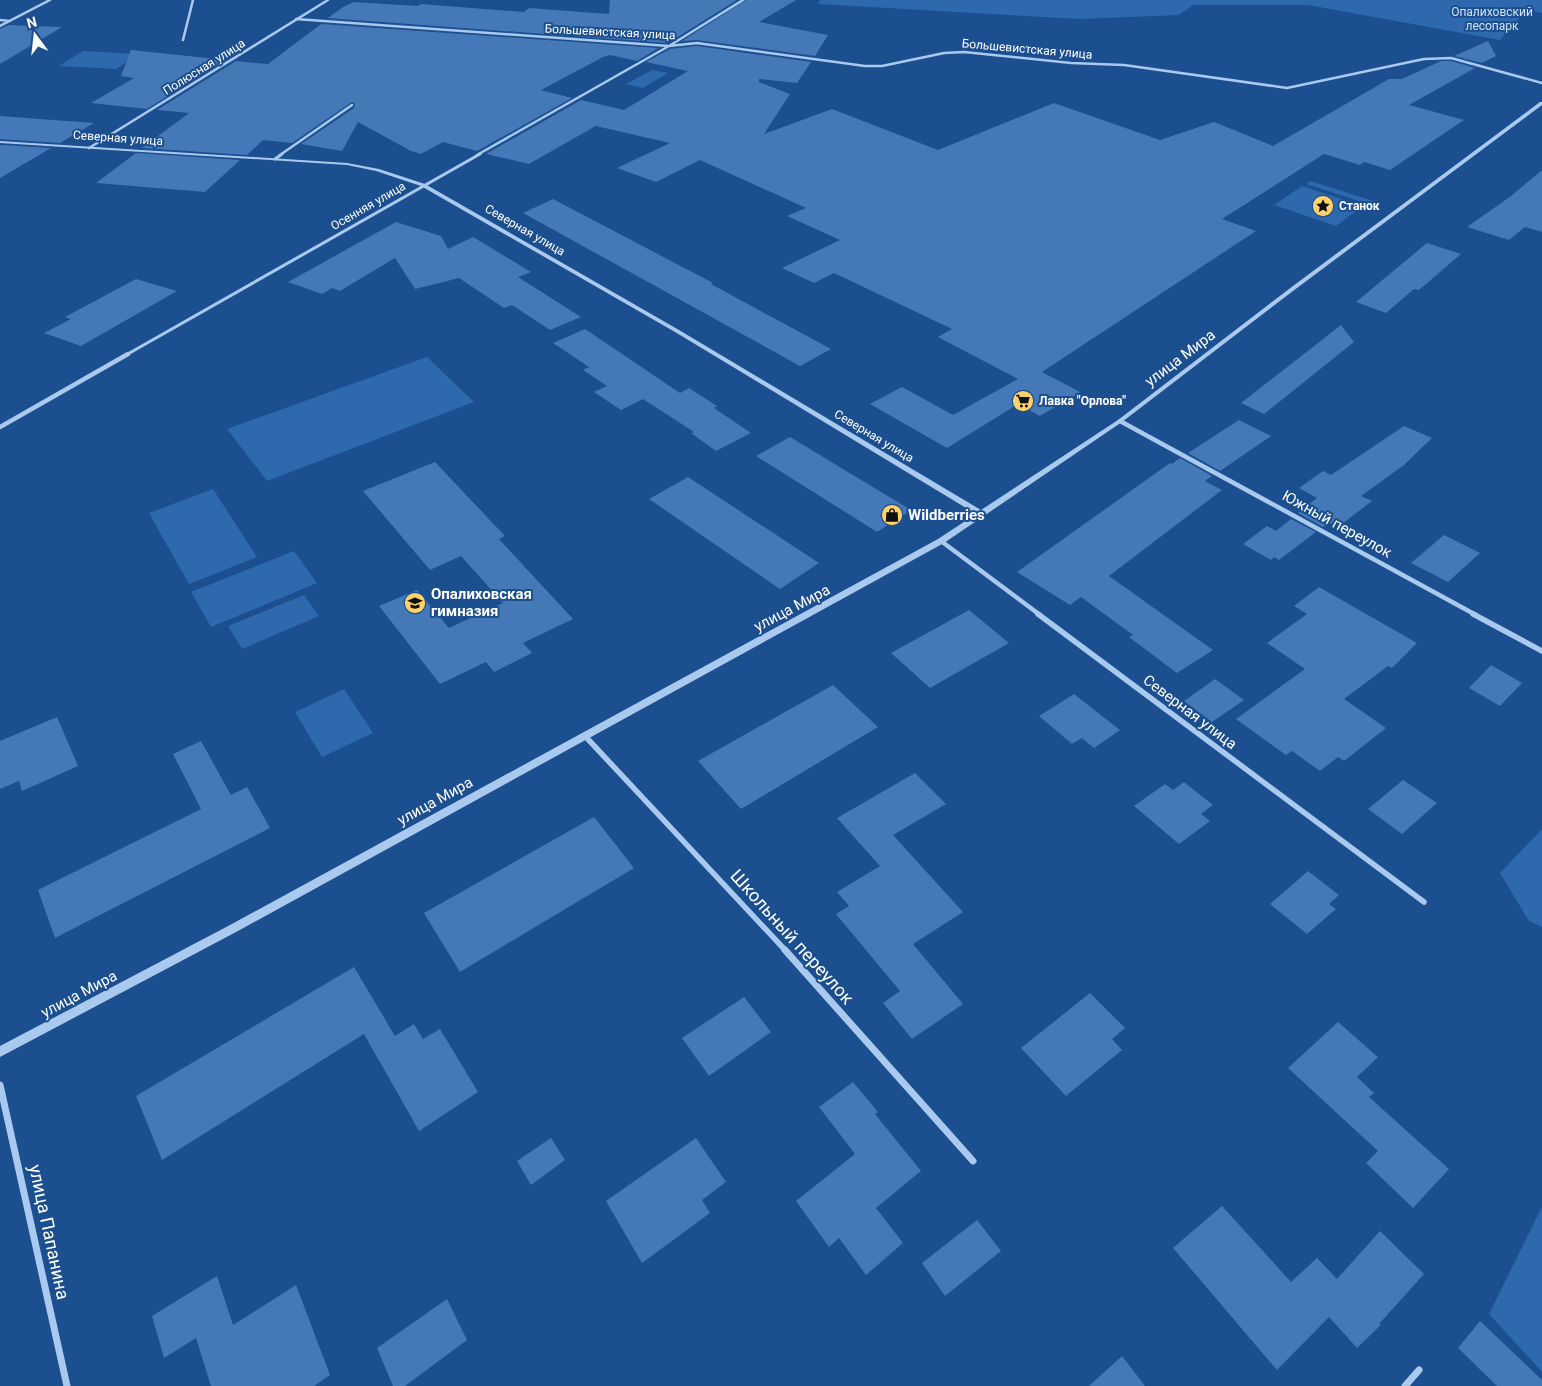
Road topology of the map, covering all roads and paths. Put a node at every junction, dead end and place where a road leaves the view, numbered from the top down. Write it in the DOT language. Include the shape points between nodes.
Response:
graph roads {
  1 [pos="50,0"];
  2 [pos="193,0"];
  3 [pos="328,0"];
  4 [pos="743,0"];
  5 [pos="296,19"];
  6 [pos="0,20"];
  7 [pos="10,21"];
  8 [pos="0,26"];
  9 [pos="183,40"];
  10 [pos="669,46"];
  11 [pos="1542,83"];
  12 [pos="1542,103"];
  13 [pos="352,106"];
  14 [pos="0,142"];
  15 [pos="89,148"];
  16 [pos="275,160"];
  17 [pos="423,185"];
  18 [pos="1120,421"];
  19 [pos="0,427"];
  20 [pos="982,514"];
  21 [pos="941,541"];
  22 [pos="1542,650"];
  23 [pos="585,736"];
  24 [pos="1424,902"];
  25 [pos="0,1052"];
  26 [pos="0,1085"];
  27 [pos="973,1161"];
  28 [pos="1419,1370"];
  29 [pos="68,1386"];
  30 [pos="1405,1386"];
  1 -- 7 [label="street"];
  2 -- 9 [label="street"];
  3 -- 5 [label="street, Полюсная улица"];
  4 -- 10 [label="street, Осенняя улица"];
  5 -- 10 [label="street, Большевистская улица"];
  5 -- 15 [label="street, Полюсная улица"];
  6 -- 7 [label="street"];
  7 -- 8 [label="street"];
  10 -- 11 [label="street, Большевистская улица" via="697,43 865,66 964,52 1124,65 1287,88 1424,59 1451,58"];
  10 -- 17 [label="street, Осенняя улица"];
  12 -- 18 [label="street, улица Мира"];
  13 -- 16 [label="street"];
  14 -- 15 [label="street, Северная улица"];
  15 -- 16 [label="street, Северная улица"];
  16 -- 17 [label="street, Северная улица" via="347,164"];
  17 -- 19 [label="street, Осенняя улица"];
  17 -- 20 [label="street, Северная улица" via="694,341"];
  18 -- 20 [label="street, улица Мира"];
  18 -- 22 [label="street, Южный переулок"];
  20 -- 21 [label="street, улица Мира"];
  21 -- 23 [label="street, улица Мира"];
  21 -- 24 [label="street, Северная улица"];
  23 -- 25 [label="street, улица Мира"];
  23 -- 27 [label="street, Школьный переулок" via="750,910"];
  26 -- 29 [label="street, улица Папанина"];
  28 -- 30 [label="street"];
}
